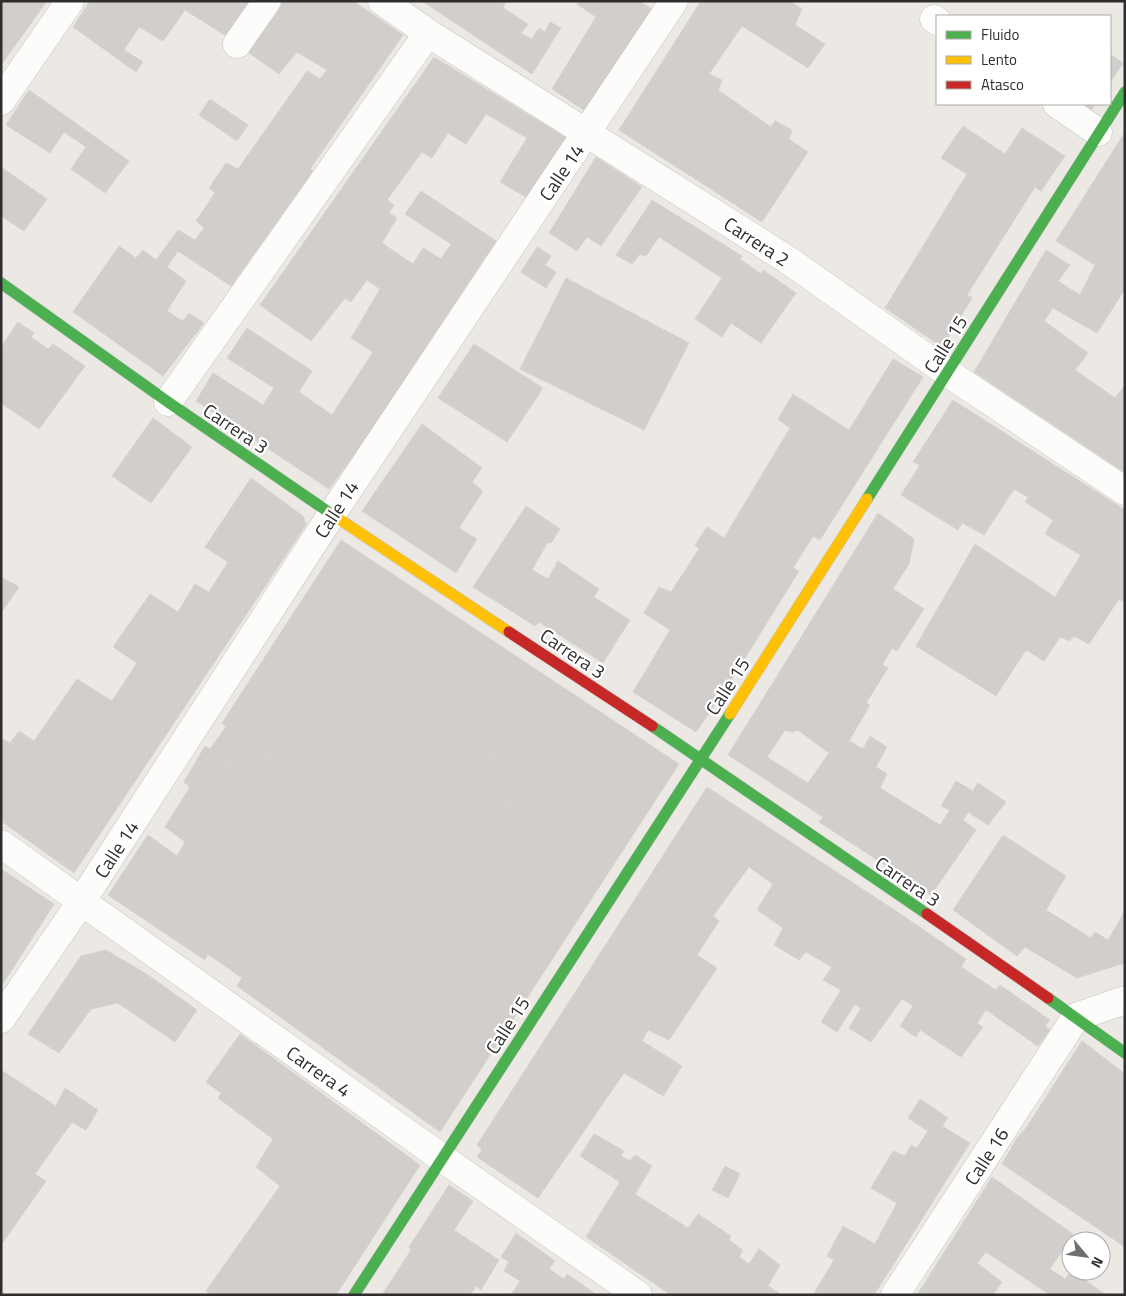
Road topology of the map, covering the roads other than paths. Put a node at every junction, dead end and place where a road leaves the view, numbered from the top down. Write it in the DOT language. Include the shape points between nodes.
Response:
graph roads {
  1 [pos="70,1"];
  2 [pos="267,1"];
  3 [pos="382,1"];
  4 [pos="674,1"];
  5 [pos="428,33"];
  6 [pos="237,44"];
  7 [pos="1125,92"];
  8 [pos="1,101"];
  9 [pos="1058,105"];
  10 [pos="1098,132"];
  11 [pos="588,133"];
  12 [pos="1,283"];
  13 [pos="948,373"];
  14 [pos="168,402"];
  15 [pos="1125,491"];
  16 [pos="332,514"];
  17 [pos="701,759"];
  18 [pos="1,844"];
  19 [pos="81,902"];
  20 [pos="1125,1000"];
  21 [pos="1076,1017"];
  22 [pos="1,1019"];
  23 [pos="1125,1053"];
  24 [pos="442,1158"];
  25 [pos="354,1295"];
  26 [pos="638,1295"];
  27 [pos="895,1295"];
  1 -- 8 [label="street"];
  2 -- 6 [label="street"];
  3 -- 5 [label="street, Carrera 2"];
  4 -- 11 [label="street, Calle 14"];
  5 -- 11 [label="street, Carrera 2"];
  5 -- 14 [label="street"];
  7 -- 10 [label="street, Calle 15"];
  9 -- 10 [label="street"];
  10 -- 13 [label="street, Calle 15"];
  11 -- 13 [label="street, Carrera 2" via="788,260"];
  11 -- 16 [label="street, Calle 14"];
  12 -- 14 [label="street, Carrera 3"];
  13 -- 15 [label="street, Carrera 2"];
  13 -- 17 [label="street, Calle 15"];
  14 -- 16 [label="street, Carrera 3"];
  16 -- 17 [label="street, Carrera 3"];
  16 -- 19 [label="street, Calle 14"];
  17 -- 21 [label="street, Carrera 3"];
  17 -- 24 [label="street, Calle 15"];
  18 -- 19 [label="street, Carrera 4"];
  19 -- 22 [label="street, Calle 14"];
  19 -- 24 [label="street, Carrera 4"];
  20 -- 21 [label="street"];
  21 -- 23 [label="street, Carrera 3"];
  21 -- 27 [label="street, Calle 16"];
  24 -- 25 [label="street, Calle 15"];
  24 -- 26 [label="street, Carrera 4"];
}
